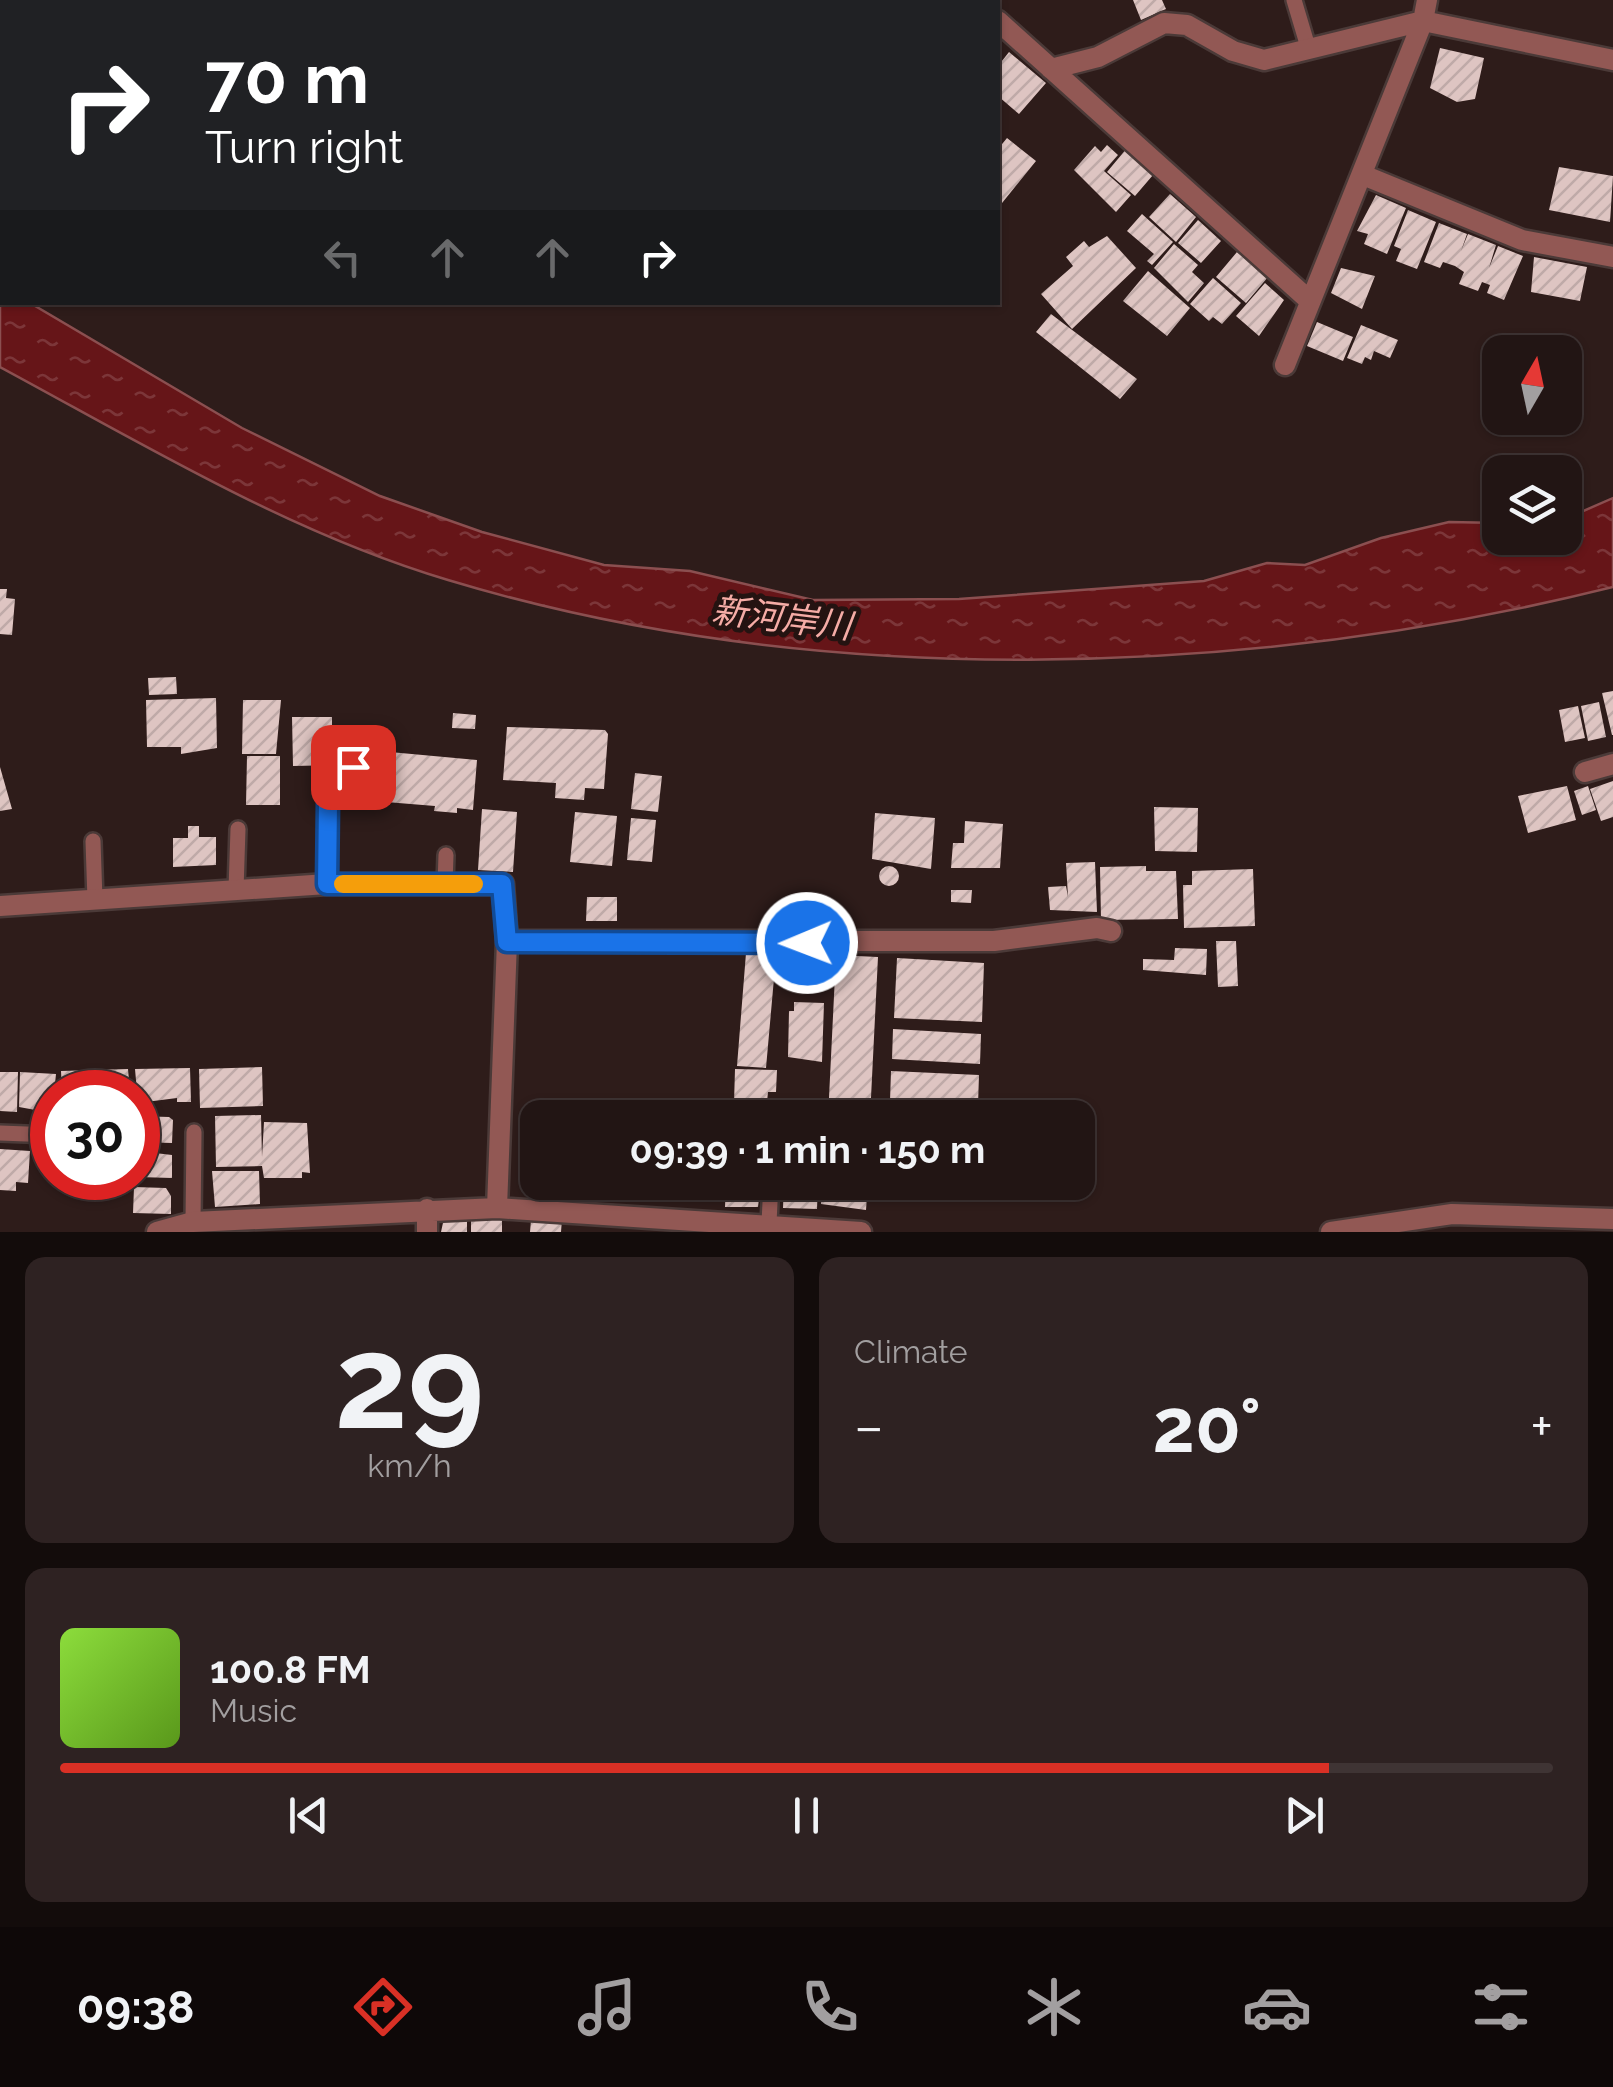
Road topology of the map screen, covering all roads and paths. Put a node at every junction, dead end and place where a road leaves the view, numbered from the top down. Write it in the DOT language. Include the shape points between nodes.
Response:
graph roads {
  1 [pos="1294,0"];
  2 [pos="1427,0"];
  3 [pos="1423,22"];
  4 [pos="1000,23"];
  5 [pos="1308,47"];
  6 [pos="1613,60"];
  7 [pos="1051,69"];
  8 [pos="1363,175"];
  9 [pos="1613,257"];
  10 [pos="1310,301"];
  11 [pos="1284,365"];
  12 [pos="1613,764"];
  13 [pos="353,767"];
  14 [pos="1585,772"];
  15 [pos="238,829"];
  16 [pos="93,841"];
  17 [pos="446,855"];
  18 [pos="327,884"];
  19 [pos="445,884"];
  20 [pos="236,890"];
  21 [pos="95,900"];
  22 [pos="0,906"];
  23 [pos="1111,931"];
  24 [pos="507,942"];
  25 [pos="194,1132"];
  26 [pos="0,1133"];
  27 [pos="30,1134"];
  28 [pos="771,1200"];
  29 [pos="506,1209"];
  30 [pos="427,1210"];
  31 [pos="1613,1219"];
  32 [pos="193,1222"];
  33 [pos="349,1223"];
  34 [pos="769,1223"];
  35 [pos="1560,1224"];
  36 [pos="261,1225"];
  37 [pos="157,1232"];
  38 [pos="427,1232"];
  39 [pos="516,1232"];
  40 [pos="862,1232"];
  41 [pos="1331,1232"];
  1 -- 5 [label="lane"];
  2 -- 3 [label="street"];
  3 -- 5 [label="street"];
  3 -- 6 [label="street"];
  3 -- 8 [label="street"];
  4 -- 7 [label="street"];
  5 -- 7 [label="street" via="1249,58 1187,25 1164,22 1098,57"];
  7 -- 10 [label="street"];
  8 -- 9 [label="street" via="1522,240"];
  8 -- 10 [label="street"];
  10 -- 11 [label="street"];
  12 -- 14 [label="street"];
  13 -- 18 [label="lane" via="328,803"];
  15 -- 20 [label="lane"];
  16 -- 21 [label="lane"];
  17 -- 19 [label="lane"];
  18 -- 19 [label="street"];
  18 -- 20 [label="street"];
  19 -- 24 [label="street" via="502,884"];
  20 -- 21 [label="street"];
  21 -- 22 [label="street"];
  23 -- 24 [label="street" via="994,941"];
  24 -- 29 [label="street"];
  25 -- 32 [label="lane"];
  26 -- 27 [label="lane"];
  28 -- 34 [label="lane"];
  29 -- 30 [label="street"];
  29 -- 34 [label="street"];
  29 -- 39 [label="street"];
  30 -- 33 [label="street"];
  30 -- 38 [label="street"];
  31 -- 35 [label="street"];
  32 -- 36 [label="street"];
  32 -- 37 [label="street"];
  33 -- 36 [label="street"];
  34 -- 40 [label="street"];
  35 -- 41 [label="street" via="1452,1214"];
}
